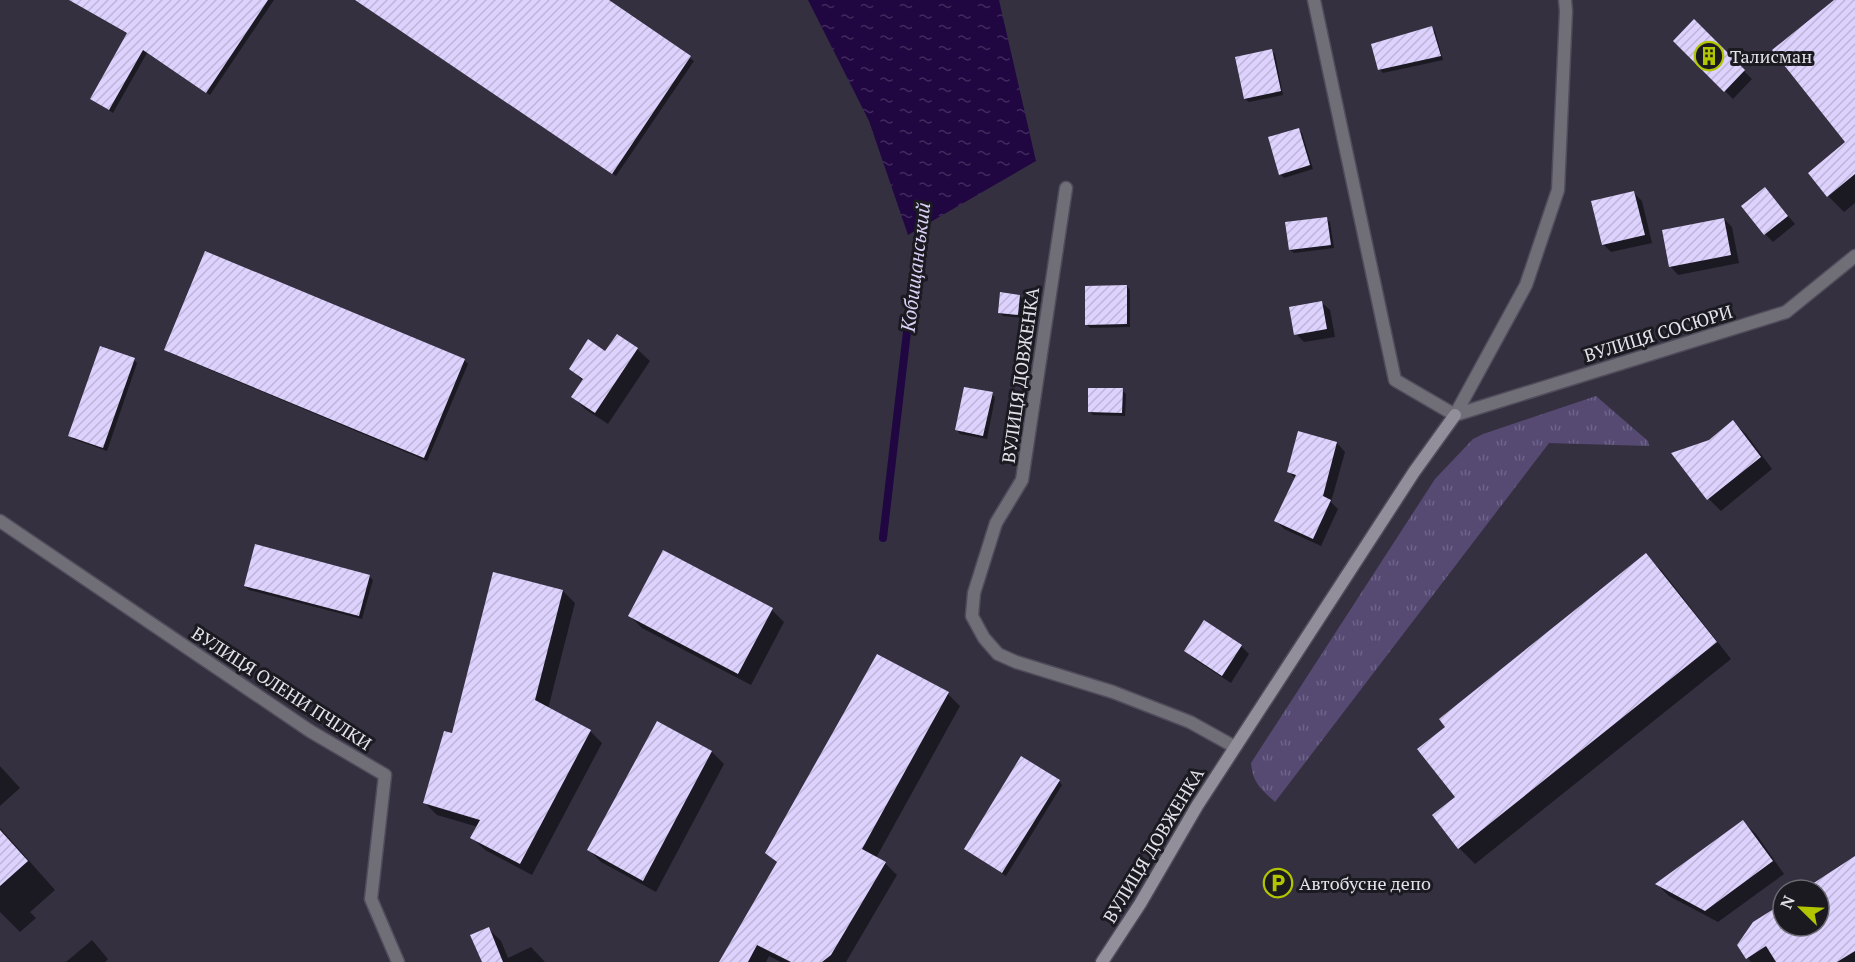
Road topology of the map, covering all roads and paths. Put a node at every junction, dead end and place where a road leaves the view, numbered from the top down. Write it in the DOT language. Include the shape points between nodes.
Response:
graph roads {
  1 [pos="1314,0"];
  2 [pos="1565,0"];
  3 [pos="1066,188"];
  4 [pos="1855,256"];
  5 [pos="1455,415"];
  6 [pos="0,520"];
  7 [pos="1235,747"];
  8 [pos="398,962"];
  9 [pos="1102,962"];
  1 -- 5 [label="street" via="1395,380"];
  2 -- 5 [label="street, ВУЛИЦЯ ДОВЖЕНКА" via="1558,190 1526,285"];
  3 -- 7 [label="street, ВУЛИЦЯ ДОВЖЕНКА" via="1022,480 996,524 974,593 972,616 999,654 1179,718"];
  4 -- 5 [label="street, ВУЛИЦЯ СОСЮРИ" via="1786,312"];
  5 -- 7 [label="street, ВУЛИЦЯ ДОВЖЕНКА"];
  6 -- 8 [label="street, ВУЛИЦЯ ОЛЕНИ ПЧІЛКИ" via="310,731 386,775 371,899"];
  7 -- 9 [label="street, ВУЛИЦЯ ДОВЖЕНКА"];
}
